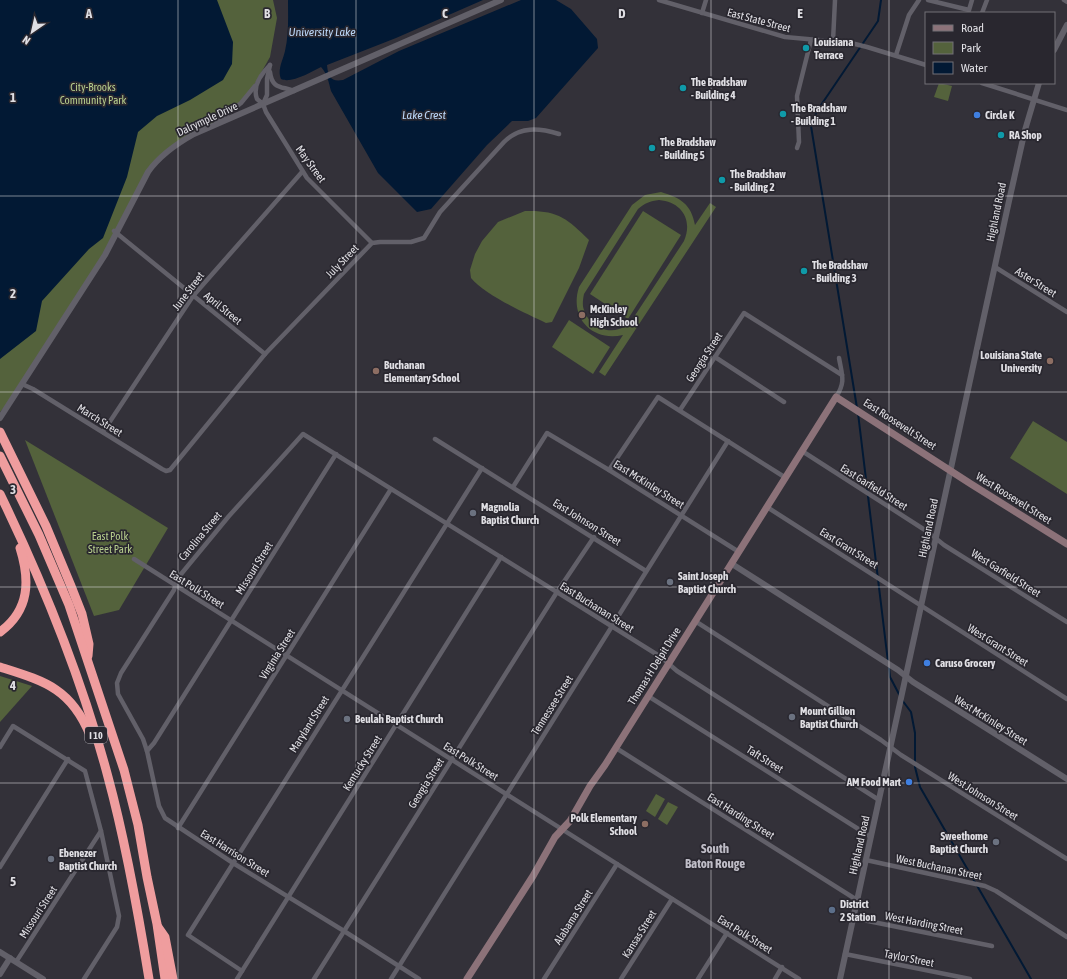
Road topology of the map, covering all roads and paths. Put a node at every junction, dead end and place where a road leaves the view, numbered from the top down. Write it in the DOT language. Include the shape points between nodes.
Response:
graph roads {
  1 [pos="501,0"];
  2 [pos="659,0"];
  3 [pos="706,0"];
  4 [pos="835,0"];
  5 [pos="919,0"];
  6 [pos="928,0"];
  7 [pos="972,0"];
  8 [pos="987,0"];
  9 [pos="1064,0"];
  10 [pos="1067,2"];
  11 [pos="982,12"];
  12 [pos="702,13"];
  13 [pos="1067,25"];
  14 [pos="811,40"];
  15 [pos="833,41"];
  16 [pos="1055,48"];
  17 [pos="896,56"];
  18 [pos="925,65"];
  19 [pos="270,70"];
  20 [pos="258,81"];
  21 [pos="985,84"];
  22 [pos="1039,84"];
  23 [pos="294,91"];
  24 [pos="1033,99"];
  25 [pos="263,104"];
  26 [pos="1067,110"];
  27 [pos="214,125"];
  28 [pos="559,134"];
  29 [pos="798,148"];
  30 [pos="302,172"];
  31 [pos="116,232"];
  32 [pos="372,243"];
  33 [pos="995,267"];
  34 [pos="193,296"];
  35 [pos="1067,312"];
  36 [pos="265,354"];
  37 [pos="715,358"];
  38 [pos="839,358"];
  39 [pos="842,375"];
  40 [pos="22,384"];
  41 [pos="836,397"];
  42 [pos="784,402"];
  43 [pos="680,410"];
  44 [pos="0,418"];
  45 [pos="0,432"];
  46 [pos="103,432"];
  47 [pos="303,434"];
  48 [pos="435,439"];
  49 [pos="728,441"];
  50 [pos="802,452"];
  51 [pos="336,454"];
  52 [pos="0,456"];
  53 [pos="482,468"];
  54 [pos="609,470"];
  55 [pos="950,470"];
  56 [pos="169,471"];
  57 [pos="786,478"];
  58 [pos="513,487"];
  59 [pos="391,489"];
  60 [pos="0,494"];
  61 [pos="4,503"];
  62 [pos="767,507"];
  63 [pos="681,516"];
  64 [pos="447,523"];
  65 [pos="594,537"];
  66 [pos="936,538"];
  67 [pos="1067,544"];
  68 [pos="739,552"];
  69 [pos="501,557"];
  70 [pos="134,559"];
  71 [pos="732,564"];
  72 [pos="646,571"];
  73 [pos="175,586"];
  74 [pos="557,592"];
  75 [pos="921,605"];
  76 [pos="695,621"];
  77 [pos="232,622"];
  78 [pos="1067,622"];
  79 [pos="612,627"];
  80 [pos="0,632"];
  81 [pos="287,656"];
  82 [pos="88,661"];
  83 [pos="668,664"];
  84 [pos="0,667"];
  85 [pos="906,676"];
  86 [pos="117,683"];
  87 [pos="342,690"];
  88 [pos="648,696"];
  89 [pos="1067,699"];
  90 [pos="396,725"];
  91 [pos="0,746"];
  92 [pos="890,747"];
  93 [pos="616,748"];
  94 [pos="147,752"];
  95 [pos="68,759"];
  96 [pos="451,760"];
  97 [pos="108,778"];
  98 [pos="1067,779"];
  99 [pos="506,794"];
  100 [pos="879,800"];
  101 [pos="178,828"];
  102 [pos="101,830"];
  103 [pos="562,830"];
  104 [pos="871,837"];
  105 [pos="866,860"];
  106 [pos="1067,860"];
  107 [pos="233,863"];
  108 [pos="617,864"];
  109 [pos="0,868"];
  110 [pos="288,898"];
  111 [pos="672,899"];
  112 [pos="857,900"];
  113 [pos="853,918"];
  114 [pos="157,924"];
  115 [pos="344,931"];
  116 [pos="727,933"];
  117 [pos="1067,937"];
  118 [pos="992,946"];
  119 [pos="0,952"];
  120 [pos="846,954"];
  121 [pos="10,958"];
  122 [pos="16,962"];
  123 [pos="400,966"];
  124 [pos="782,967"];
  125 [pos="242,971"];
  126 [pos="0,974"];
  127 [pos="43,979"];
  128 [pos="84,979"];
  129 [pos="149,979"];
  130 [pos="165,979"];
  131 [pos="173,979"];
  132 [pos="237,979"];
  133 [pos="314,979"];
  134 [pos="392,979"];
  135 [pos="419,979"];
  136 [pos="467,979"];
  137 [pos="544,979"];
  138 [pos="621,979"];
  139 [pos="698,979"];
  140 [pos="774,979"];
  141 [pos="799,979"];
  142 [pos="840,979"];
  143 [pos="970,979"];
  1 -- 23 [label="street, Dalrymple Drive"];
  2 -- 12 [label="street, East State Street"];
  3 -- 12 [label="street"];
  4 -- 15 [label="street"];
  5 -- 17 [label="street" via="909,15"];
  6 -- 7 [label="street" via="969,10"];
  8 -- 11 [label="street"];
  9 -- 10 [label="street"];
  12 -- 14 [label="street, East State Street" via="785,38"];
  13 -- 16 [label="street"];
  14 -- 15 [label="street, East State Street"];
  14 -- 29 [label="street" via="797,96"];
  15 -- 17 [label="street, East State Street" via="851,43"];
  17 -- 18 [label="street, East State Street"];
  19 -- 20 [label="street" via="270,65"];
  19 -- 23 [label="street" via="276,86"];
  19 -- 25 [label="street"];
  20 -- 25 [label="street, May Street" via="256,96"];
  20 -- 27 [label="street" via="241,103"];
  21 -- 24 [label="street"];
  22 -- 24 [label="street, Highland Road"];
  23 -- 25 [label="street, Dalrymple Drive"];
  24 -- 26 [label="street"];
  24 -- 33 [label="street, Highland Road"];
  25 -- 27 [label="street, Dalrymple Drive"];
  25 -- 30 [label="street, May Street"];
  27 -- 31 [label="street, Dalrymple Drive" via="179,143 156,162"];
  28 -- 32 [label="street, July Street" via="539,129 515,133 440,212 424,238 411,242"];
  30 -- 32 [label="street, May Street"];
  30 -- 34 [label="street, June Street"];
  31 -- 34 [label="street, April Street"];
  31 -- 40 [label="street, Dalrymple Drive" via="102,261"];
  32 -- 36 [label="street, July Street"];
  33 -- 35 [label="street, Aster Street"];
  33 -- 55 [label="street, Highland Road"];
  34 -- 36 [label="street, April Street"];
  34 -- 46 [label="street, June Street"];
  36 -- 56 [label="street, July Street"];
  37 -- 39 [label="street, Georgia Street" via="744,313"];
  37 -- 42 [label="street"];
  37 -- 43 [label="street, Georgia Street"];
  38 -- 39 [label="street, Thomas H Delpit Drive"];
  39 -- 41 [label="street, Thomas H Delpit Drive" via="842,388"];
  40 -- 44 [label="street, Dalrymple Drive"];
  40 -- 46 [label="street, March Street"];
  41 -- 50 [label="main road, Thomas H Delpit Drive"];
  41 -- 55 [label="main road, East Roosevelt Street"];
  43 -- 49 [label="street"];
  43 -- 54 [label="street" via="658,397"];
  45 -- 82 [label="highway" via="46,526 74,592 89,644"];
  46 -- 56 [label="street, March Street"];
  47 -- 51 [label="street, East Buchanan Street"];
  47 -- 73 [label="street, Carolina Street" via="199,551 177,579"];
  48 -- 53 [label="street, East Johnson Street"];
  49 -- 57 [label="street"];
  49 -- 63 [label="street, Tennessee Street"];
  50 -- 57 [label="main road, Thomas H Delpit Drive"];
  50 -- 66 [label="street, East Garfield Street"];
  51 -- 59 [label="street, East Buchanan Street"];
  51 -- 77 [label="street, Missouri Street"];
  52 -- 82 [label="highway, I 10" via="39,535 69,605"];
  53 -- 58 [label="street, East Johnson Street"];
  53 -- 64 [label="street, Maryland Street"];
  54 -- 58 [label="street, East McKinley Street" via="548,433"];
  54 -- 63 [label="street, East McKinley Street"];
  55 -- 66 [label="street, Highland Road"];
  55 -- 67 [label="main road, West Roosevelt Street"];
  57 -- 62 [label="main road, Thomas H Delpit Drive"];
  58 -- 65 [label="street, East Johnson Street"];
  59 -- 64 [label="street, East Buchanan Street"];
  59 -- 81 [label="street, Virginia Street"];
  60 -- 61 [label="highway, I 10"];
  61 -- 80 [label="highway" via="25,564 27,583 19,610"];
  61 -- 97 [label="highway, I 10" via="43,588 73,664"];
  62 -- 68 [label="main road, Thomas H Delpit Drive"];
  62 -- 75 [label="street, East Grant Street"];
  63 -- 68 [label="street, East McKinley Street"];
  63 -- 72 [label="street, Tennessee Street"];
  64 -- 69 [label="street, East Buchanan Street"];
  64 -- 87 [label="street, Maryland Street"];
  65 -- 72 [label="street, East Johnson Street"];
  65 -- 74 [label="street, Georgia Street"];
  66 -- 75 [label="street, Highland Road"];
  66 -- 78 [label="street, West Garfield Street"];
  68 -- 71 [label="main road, Thomas H Delpit Drive"];
  69 -- 74 [label="street, East Buchanan Street"];
  69 -- 90 [label="street, Kentucky Street"];
  70 -- 73 [label="street, East Polk Street"];
  71 -- 76 [label="main road, Thomas H Delpit Drive"];
  71 -- 85 [label="street"];
  72 -- 79 [label="street, Tennessee Street"];
  73 -- 77 [label="street, East Polk Street"];
  73 -- 86 [label="street, Carolina Street" via="123,669"];
  74 -- 79 [label="street, East Buchanan Street"];
  74 -- 96 [label="street, Georgia Street"];
  75 -- 85 [label="street, Highland Road"];
  75 -- 89 [label="street, West Grant Street"];
  76 -- 83 [label="main road, Thomas H Delpit Drive"];
  76 -- 92 [label="street"];
  77 -- 81 [label="street, East Polk Street"];
  77 -- 94 [label="street, Missouri Street"];
  79 -- 83 [label="street, East Buchanan Street"];
  79 -- 99 [label="street, Tennessee Street"];
  81 -- 87 [label="street, East Polk Street"];
  81 -- 101 [label="street, Virginia Street"];
  82 -- 114 [label="highway, I 10" via="124,770 138,825"];
  83 -- 88 [label="main road, Thomas H Delpit Drive"];
  83 -- 100 [label="street, East Buchanan Street"];
  84 -- 97 [label="highway" via="48,684 70,701 86,724"];
  85 -- 92 [label="street, Highland Road"];
  85 -- 98 [label="street, West McKinley Street"];
  86 -- 94 [label="street, East Harrison Street" via="118,694 137,727"];
  87 -- 90 [label="street, East Polk Street"];
  87 -- 107 [label="street, Maryland Street"];
  88 -- 93 [label="main road, Thomas H Delpit Drive"];
  88 -- 104 [label="street, Taft Street"];
  90 -- 96 [label="street, East Polk Street"];
  90 -- 110 [label="street, Kentucky Street"];
  91 -- 95 [label="street" via="13,726"];
  92 -- 100 [label="street, Highland Road"];
  92 -- 106 [label="street, West Johnson Street"];
  93 -- 103 [label="main road, Thomas H Delpit Drive"];
  93 -- 112 [label="street, East Harding Street"];
  94 -- 101 [label="street, East Harrison Street" via="162,813"];
  95 -- 102 [label="street" via="85,771"];
  95 -- 109 [label="street"];
  96 -- 99 [label="street, East Polk Street"];
  96 -- 115 [label="street, Georgia Street"];
  97 -- 129 [label="highway, I 10" via="131,872"];
  99 -- 103 [label="street, East Polk Street"];
  99 -- 123 [label="street, Tennessee Street"];
  100 -- 104 [label="street, Highland Road"];
  101 -- 107 [label="street, East Harrison Street"];
  102 -- 122 [label="street, Missouri Street"];
  102 -- 128 [label="street" via="120,916 117,927"];
  103 -- 108 [label="street, East Polk Street"];
  103 -- 136 [label="main road, Thomas H Delpit Drive" via="555,837"];
  104 -- 105 [label="street, Highland Road"];
  105 -- 112 [label="street, Highland Road"];
  105 -- 117 [label="street, West Buchanan Street" via="982,885 996,891"];
  107 -- 110 [label="street, East Harrison Street"];
  107 -- 125 [label="street, Maryland Street" via="188,935"];
  108 -- 111 [label="street, East Polk Street"];
  108 -- 137 [label="street, Alabama Street"];
  110 -- 115 [label="street, East Harrison Street"];
  110 -- 125 [label="street, Kentucky Street"];
  111 -- 116 [label="street, East Polk Street"];
  111 -- 138 [label="street, Kansas Street"];
  112 -- 113 [label="street, Highland Road"];
  113 -- 118 [label="street, West Harding Street"];
  113 -- 120 [label="street, Highland Road"];
  114 -- 130 [label="highway, I 10"];
  114 -- 131 [label="highway" via="165,937"];
  115 -- 123 [label="street, East Harrison Street"];
  115 -- 133 [label="street, Georgia Street"];
  116 -- 124 [label="street, East Polk Street"];
  116 -- 139 [label="street"];
  119 -- 121 [label="street"];
  120 -- 142 [label="street, Highland Road"];
  120 -- 143 [label="street, Taylor Street"];
  121 -- 122 [label="street"];
  121 -- 126 [label="street"];
  122 -- 127 [label="street"];
  123 -- 134 [label="street, Tennessee Street"];
  123 -- 135 [label="street, East Harrison Street"];
  124 -- 140 [label="street"];
  124 -- 141 [label="street, East Polk Street"];
  125 -- 132 [label="street, Kentucky Street"];
}
